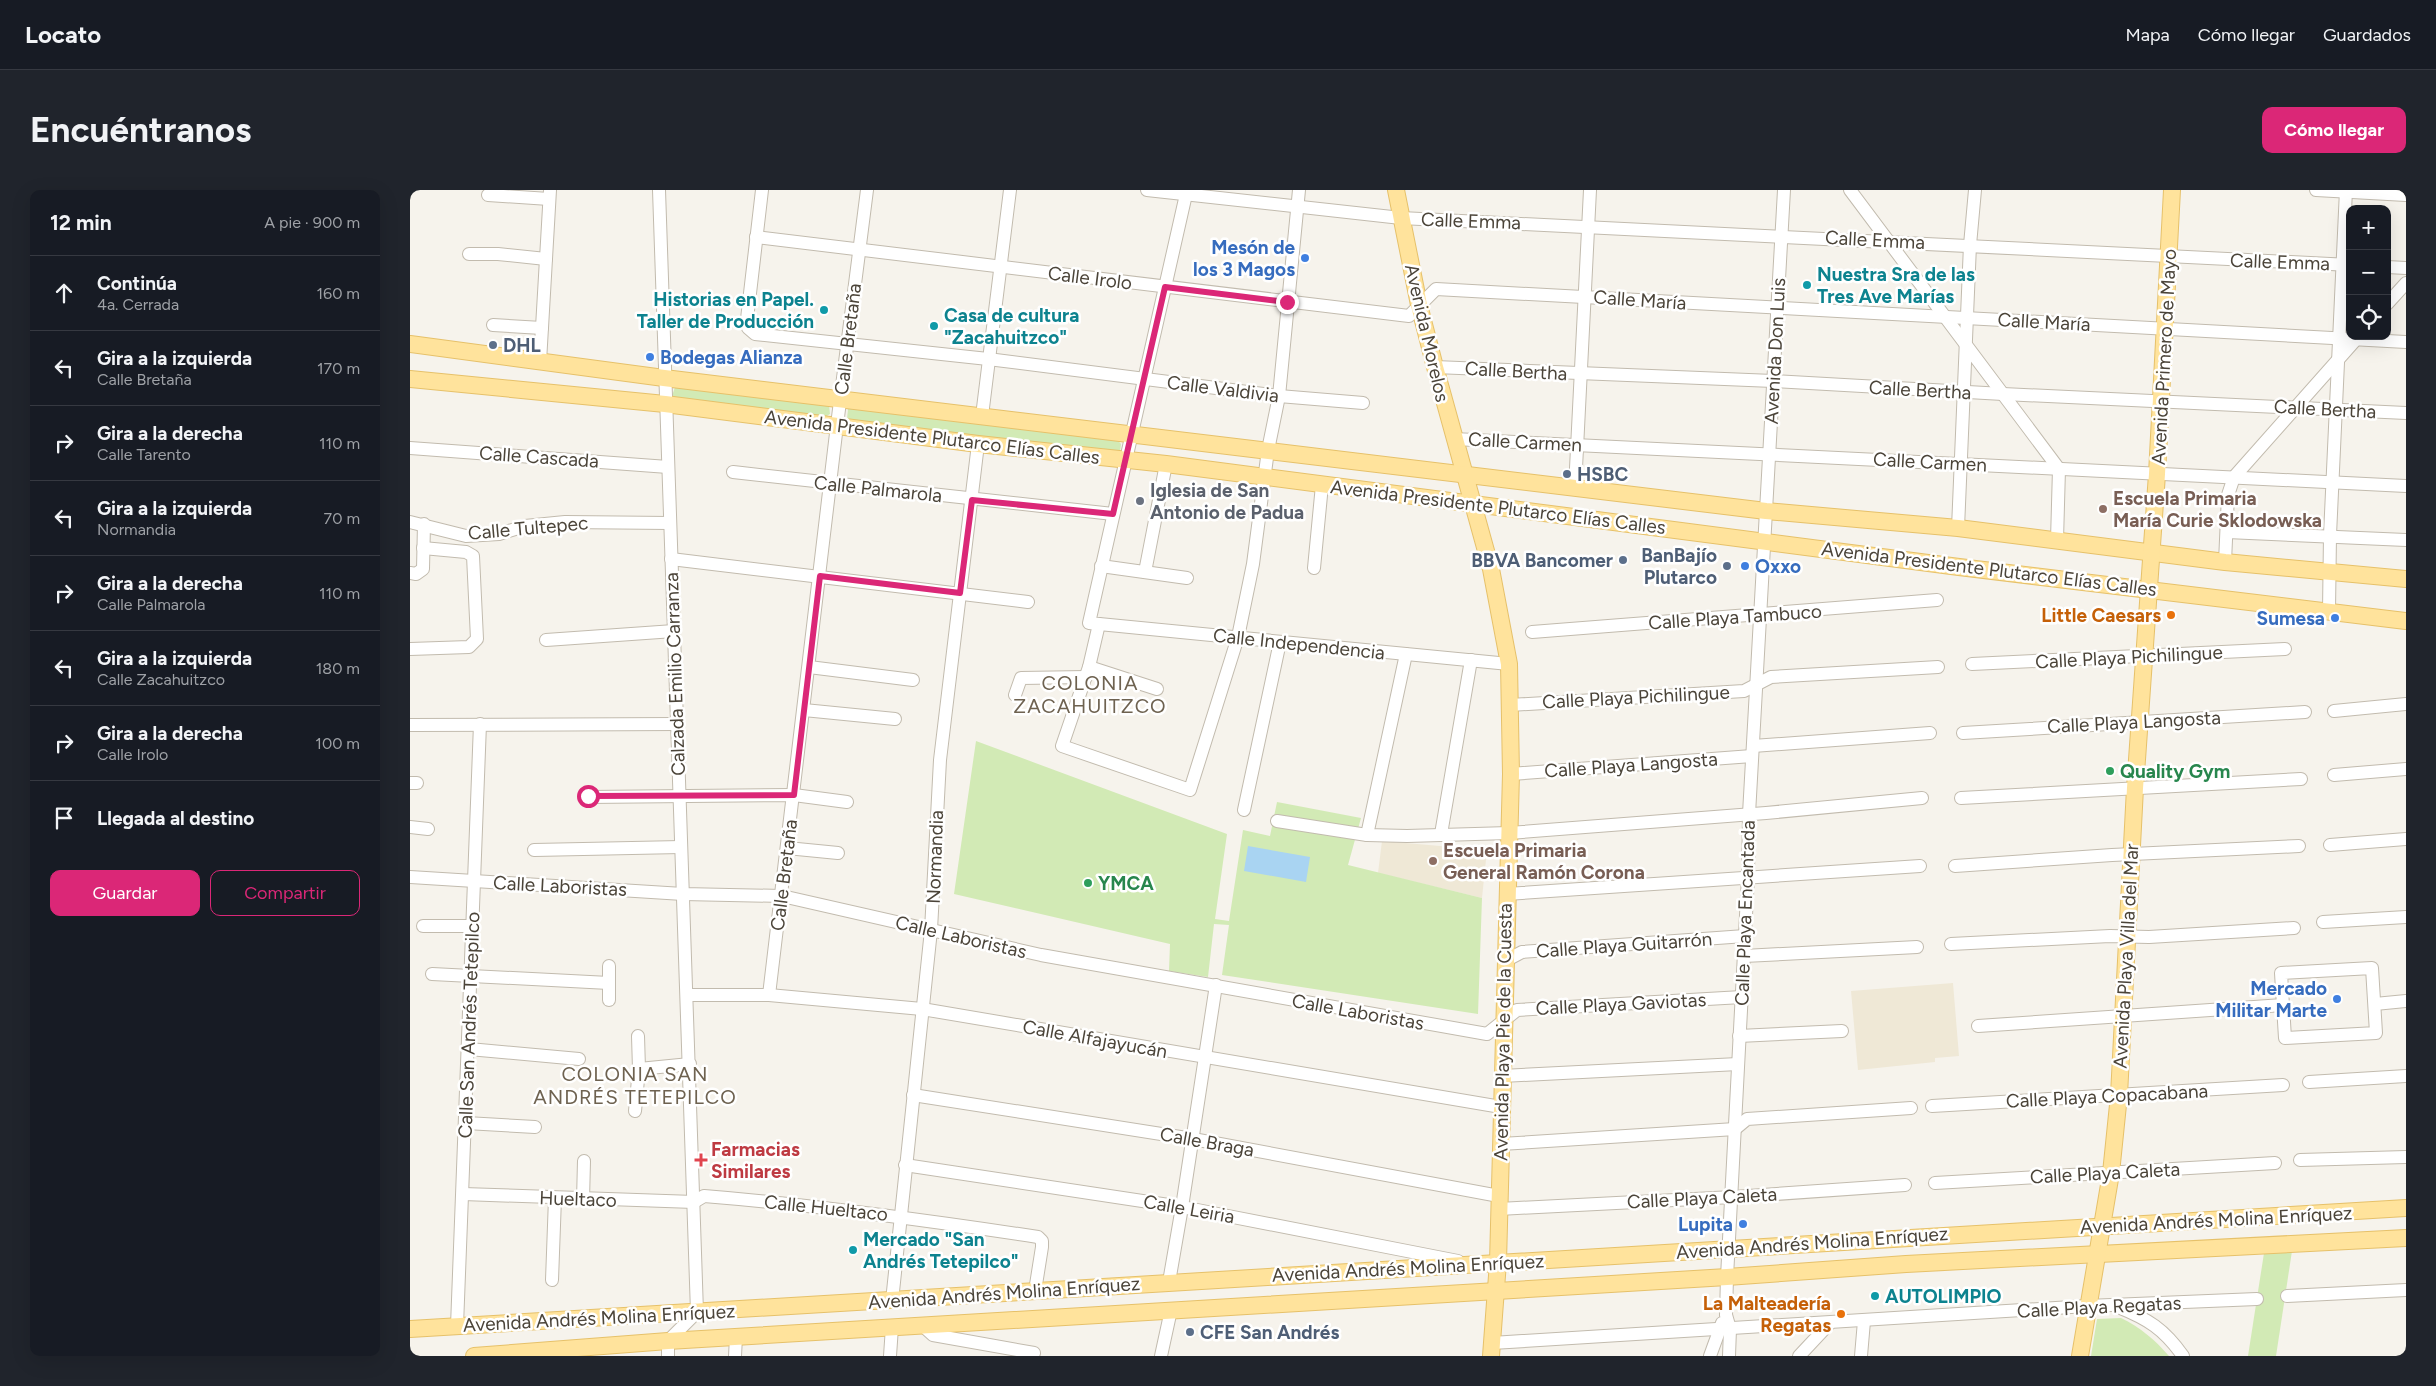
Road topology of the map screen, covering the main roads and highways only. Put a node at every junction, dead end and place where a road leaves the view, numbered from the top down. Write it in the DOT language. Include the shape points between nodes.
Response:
graph roads {
  1 [pos="1396,190"];
  2 [pos="2172,190"];
  3 [pos="410,344"];
  4 [pos="410,379"];
  5 [pos="1463,474"];
  6 [pos="1472,505"];
  7 [pos="2152,553"];
  8 [pos="2406,579"];
  9 [pos="2148,589"];
  10 [pos="2406,621"];
  11 [pos="2406,1208"];
  12 [pos="2102,1227"];
  13 [pos="2406,1238"];
  14 [pos="2098,1252"];
  15 [pos="1498,1262"];
  16 [pos="1497,1290"];
  17 [pos="410,1329"];
  18 [pos="668,1348"];
  19 [pos="1492,1350"];
  20 [pos="474,1356"];
  21 [pos="478,1356"];
  22 [pos="2080,1356"];
  1 -- 5 [label="main road, Avenida Morelos" via="1419,305"];
  2 -- 7 [label="main road, Avenida Primero de Mayo"];
  3 -- 5 [label="main road, Avenida Presidente Plutarco Elías Calles" via="664,378"];
  4 -- 6 [label="main road, Avenida Presidente Plutarco Elías Calles" via="665,404 1166,464"];
  5 -- 6 [label="main road, Avenida Playa Pie de la Cuesta"];
  5 -- 7 [label="main road, Avenida Presidente Plutarco Elías Calles" via="1766,511 1958,528"];
  6 -- 9 [label="main road, Avenida Presidente Plutarco Elías Calles"];
  6 -- 15 [label="main road, Avenida Playa Pie de la Cuesta" via="1491,569 1509,664 1509,832"];
  7 -- 8 [label="main road, Avenida Presidente Plutarco Elías Calles"];
  7 -- 9 [label="main road, Avenida Playa Villa del Mar"];
  9 -- 10 [label="main road, Avenida Presidente Plutarco Elías Calles"];
  9 -- 12 [label="main road, Avenida Playa Villa del Mar" via="2119,1095"];
  11 -- 12 [label="main road, Avenida Andrés Molina Enríquez"];
  12 -- 14 [label="main road, Avenida Playa Villa del Mar"];
  12 -- 15 [label="main road, Avenida Andrés Molina Enríquez"];
  13 -- 14 [label="main road, Avenida Andrés Molina Enríquez"];
  14 -- 16 [label="main road, Avenida Andrés Molina Enríquez"];
  14 -- 22 [label="main road, Avenida Playa Villa del Mar"];
  15 -- 16 [label="main road, Avenida Playa Pie de la Cuesta"];
  15 -- 17 [label="main road, Avenida Andrés Molina Enríquez"];
  16 -- 18 [label="main road, Avenida Andrés Molina Enríquez" via="736,1337"];
  16 -- 19 [label="main road, Avenida Playa Pie de la Cuesta"];
  18 -- 21 [label="main road, Avenida Andrés Molina Enríquez"];
  20 -- 21 [label="main road, Avenida Andrés Molina Enríquez"];
}
